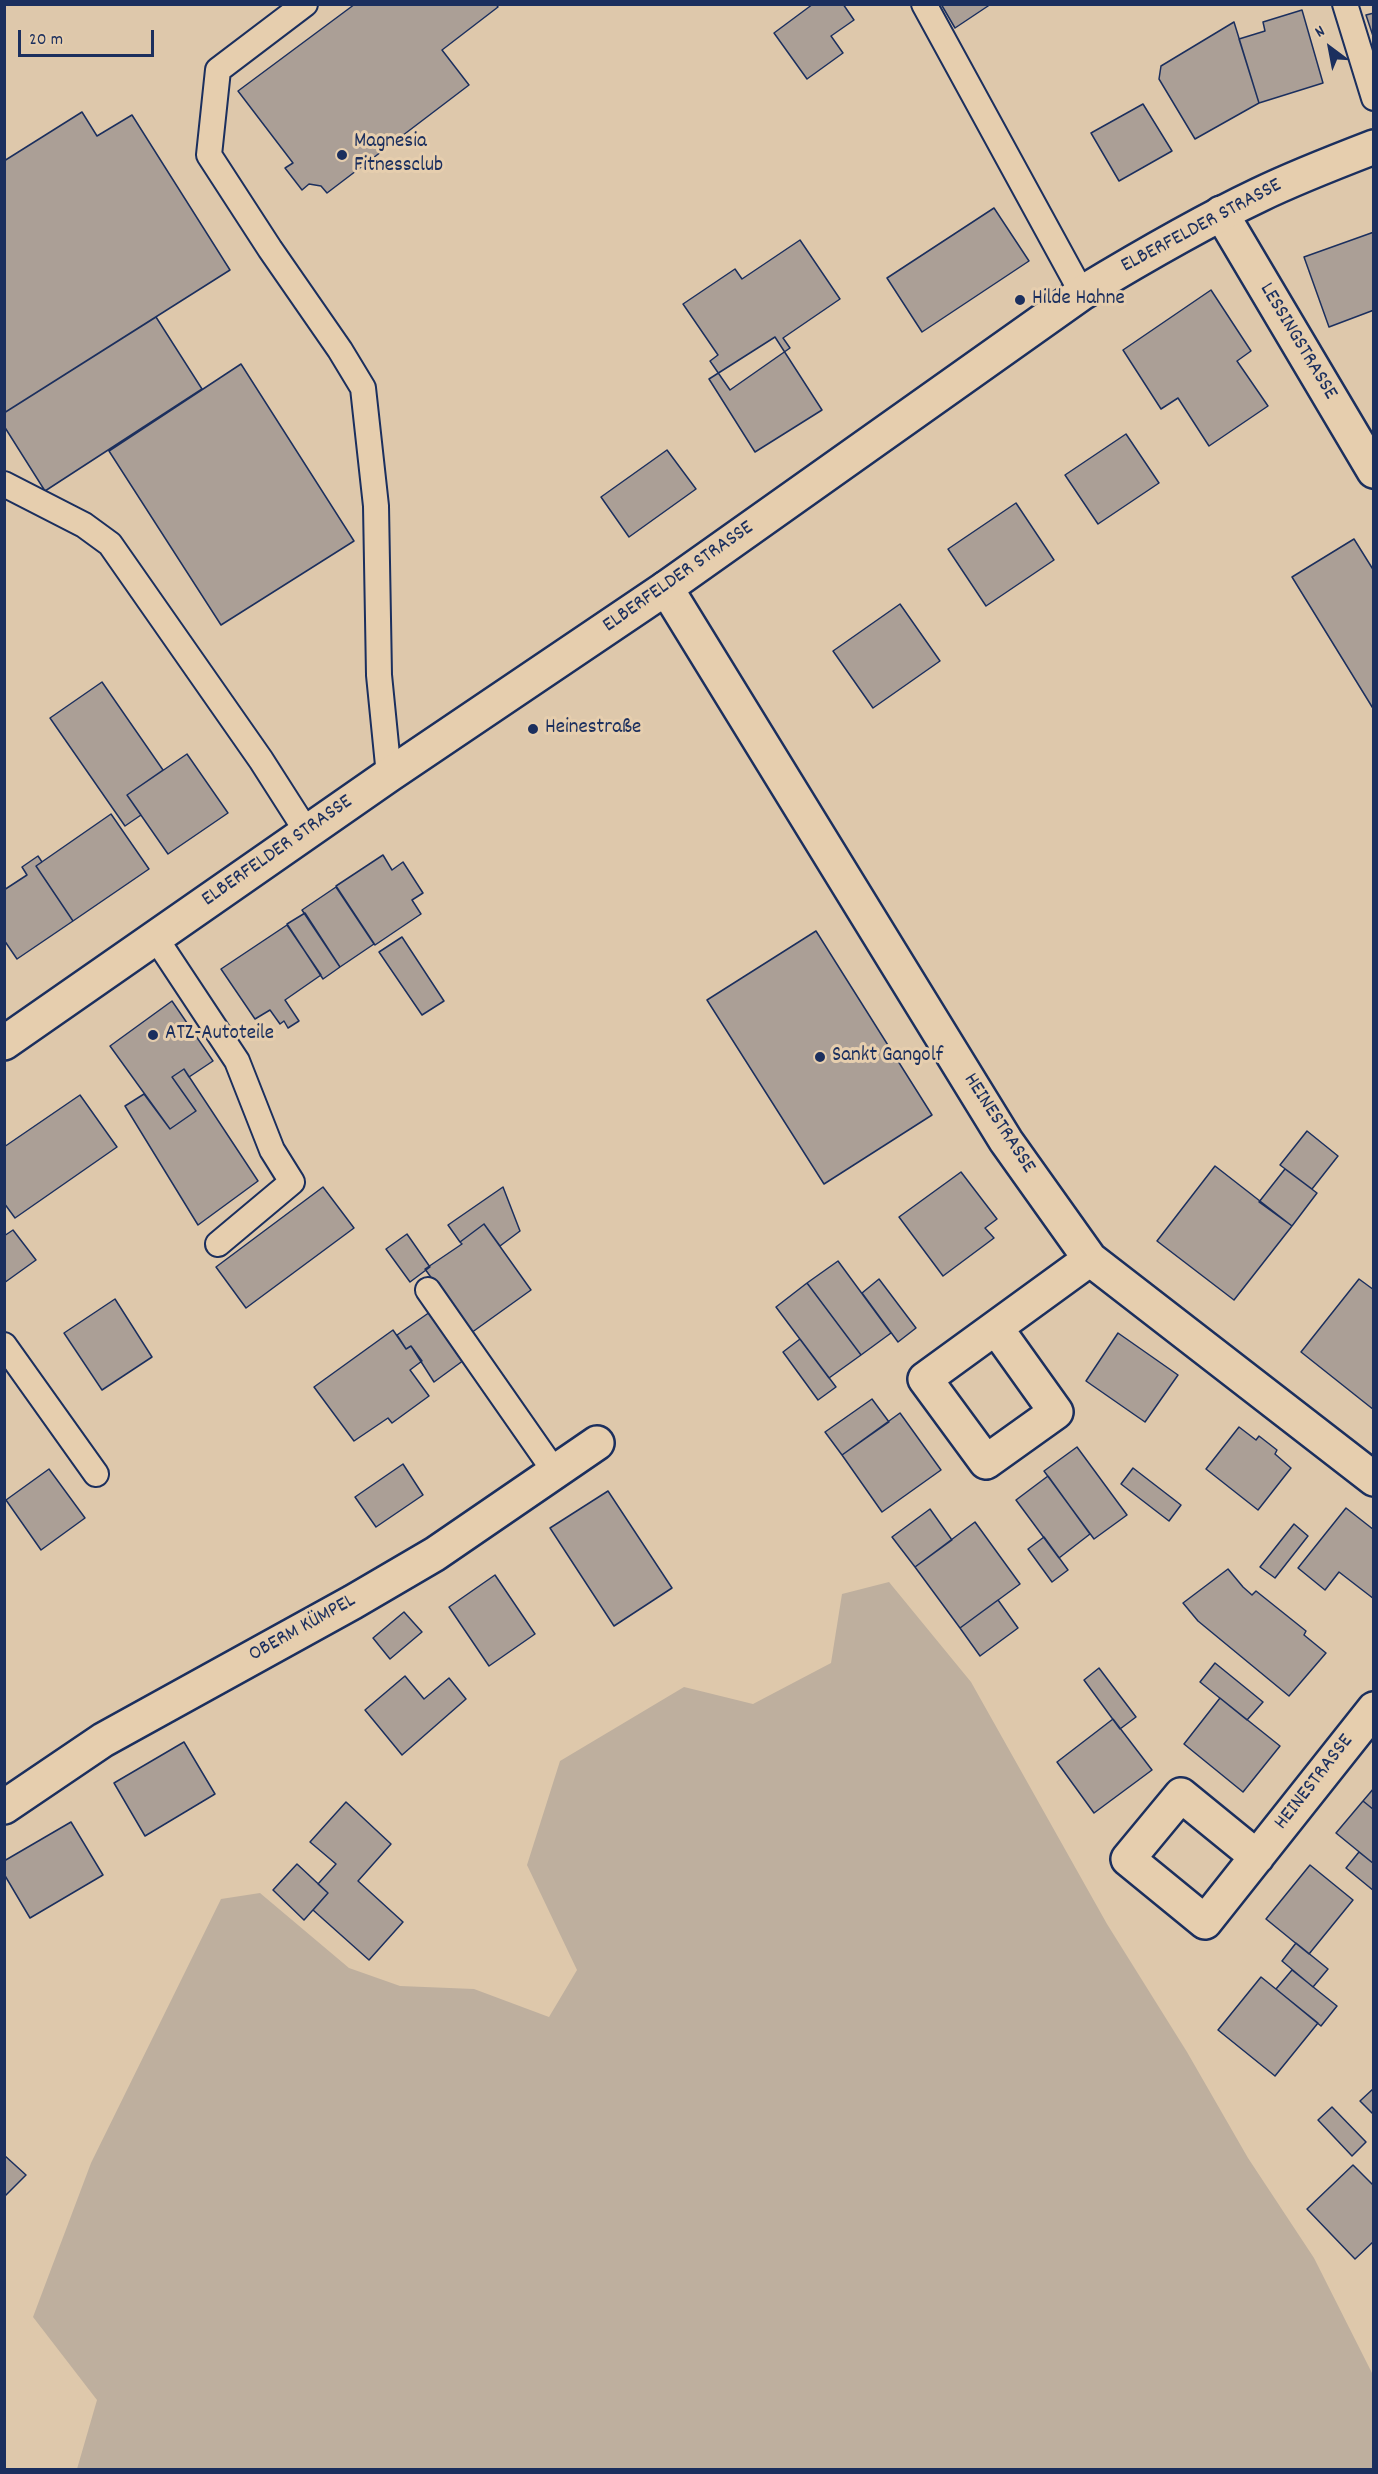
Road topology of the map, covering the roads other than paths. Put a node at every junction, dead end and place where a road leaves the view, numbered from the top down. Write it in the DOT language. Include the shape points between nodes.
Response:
graph roads {
  1 [pos="305,4"];
  2 [pos="924,4"];
  3 [pos="1345,4"];
  4 [pos="1374,98"];
  5 [pos="1374,147"];
  6 [pos="1221,213"];
  7 [pos="1082,293"];
  8 [pos="1374,471"];
  9 [pos="4,484"];
  10 [pos="666,588"];
  11 [pos="389,776"];
  12 [pos="307,832"];
  13 [pos="155,937"];
  14 [pos="4,1043"];
  15 [pos="218,1244"];
  16 [pos="1090,1259"];
  17 [pos="428,1290"];
  18 [pos="996,1328"];
  19 [pos="4,1345"];
  20 [pos="597,1443"];
  21 [pos="555,1472"];
  22 [pos="96,1474"];
  23 [pos="1374,1479"];
  24 [pos="1374,1709"];
  25 [pos="4,1807"];
  26 [pos="1257,1857"];
  1 -- 11 [label="lane" via="218,70 208,155 363,388 376,506 379,675"];
  2 -- 7 [label="lane"];
  3 -- 4 [label="lane"];
  5 -- 6 [label="street, ELBERFELDER STRASSE"];
  6 -- 7 [label="street, ELBERFELDER STRASSE"];
  6 -- 8 [label="street, LESSINGSTRASSE"];
  7 -- 10 [label="street, ELBERFELDER STRASSE"];
  9 -- 12 [label="lane" via="84,525 110,544"];
  10 -- 11 [label="street, ELBERFELDER STRASSE"];
  10 -- 16 [label="street, HEINESTRASSE" via="1006,1141"];
  11 -- 12 [label="street, ELBERFELDER STRASSE"];
  12 -- 13 [label="street, ELBERFELDER STRASSE"];
  13 -- 14 [label="street, ELBERFELDER STRASSE"];
  13 -- 15 [label="lane" via="237,1061 272,1150 292,1182"];
  16 -- 18 [label="street"];
  16 -- 23 [label="street, HEINESTRASSE"];
  17 -- 21 [label="lane"];
  19 -- 22 [label="lane"];
  20 -- 21 [label="street, OBERM KÜMPEL"];
  21 -- 25 [label="street, OBERM KÜMPEL" via="435,1554 103,1740"];
  24 -- 26 [label="street, HEINESTRASSE"];
}
